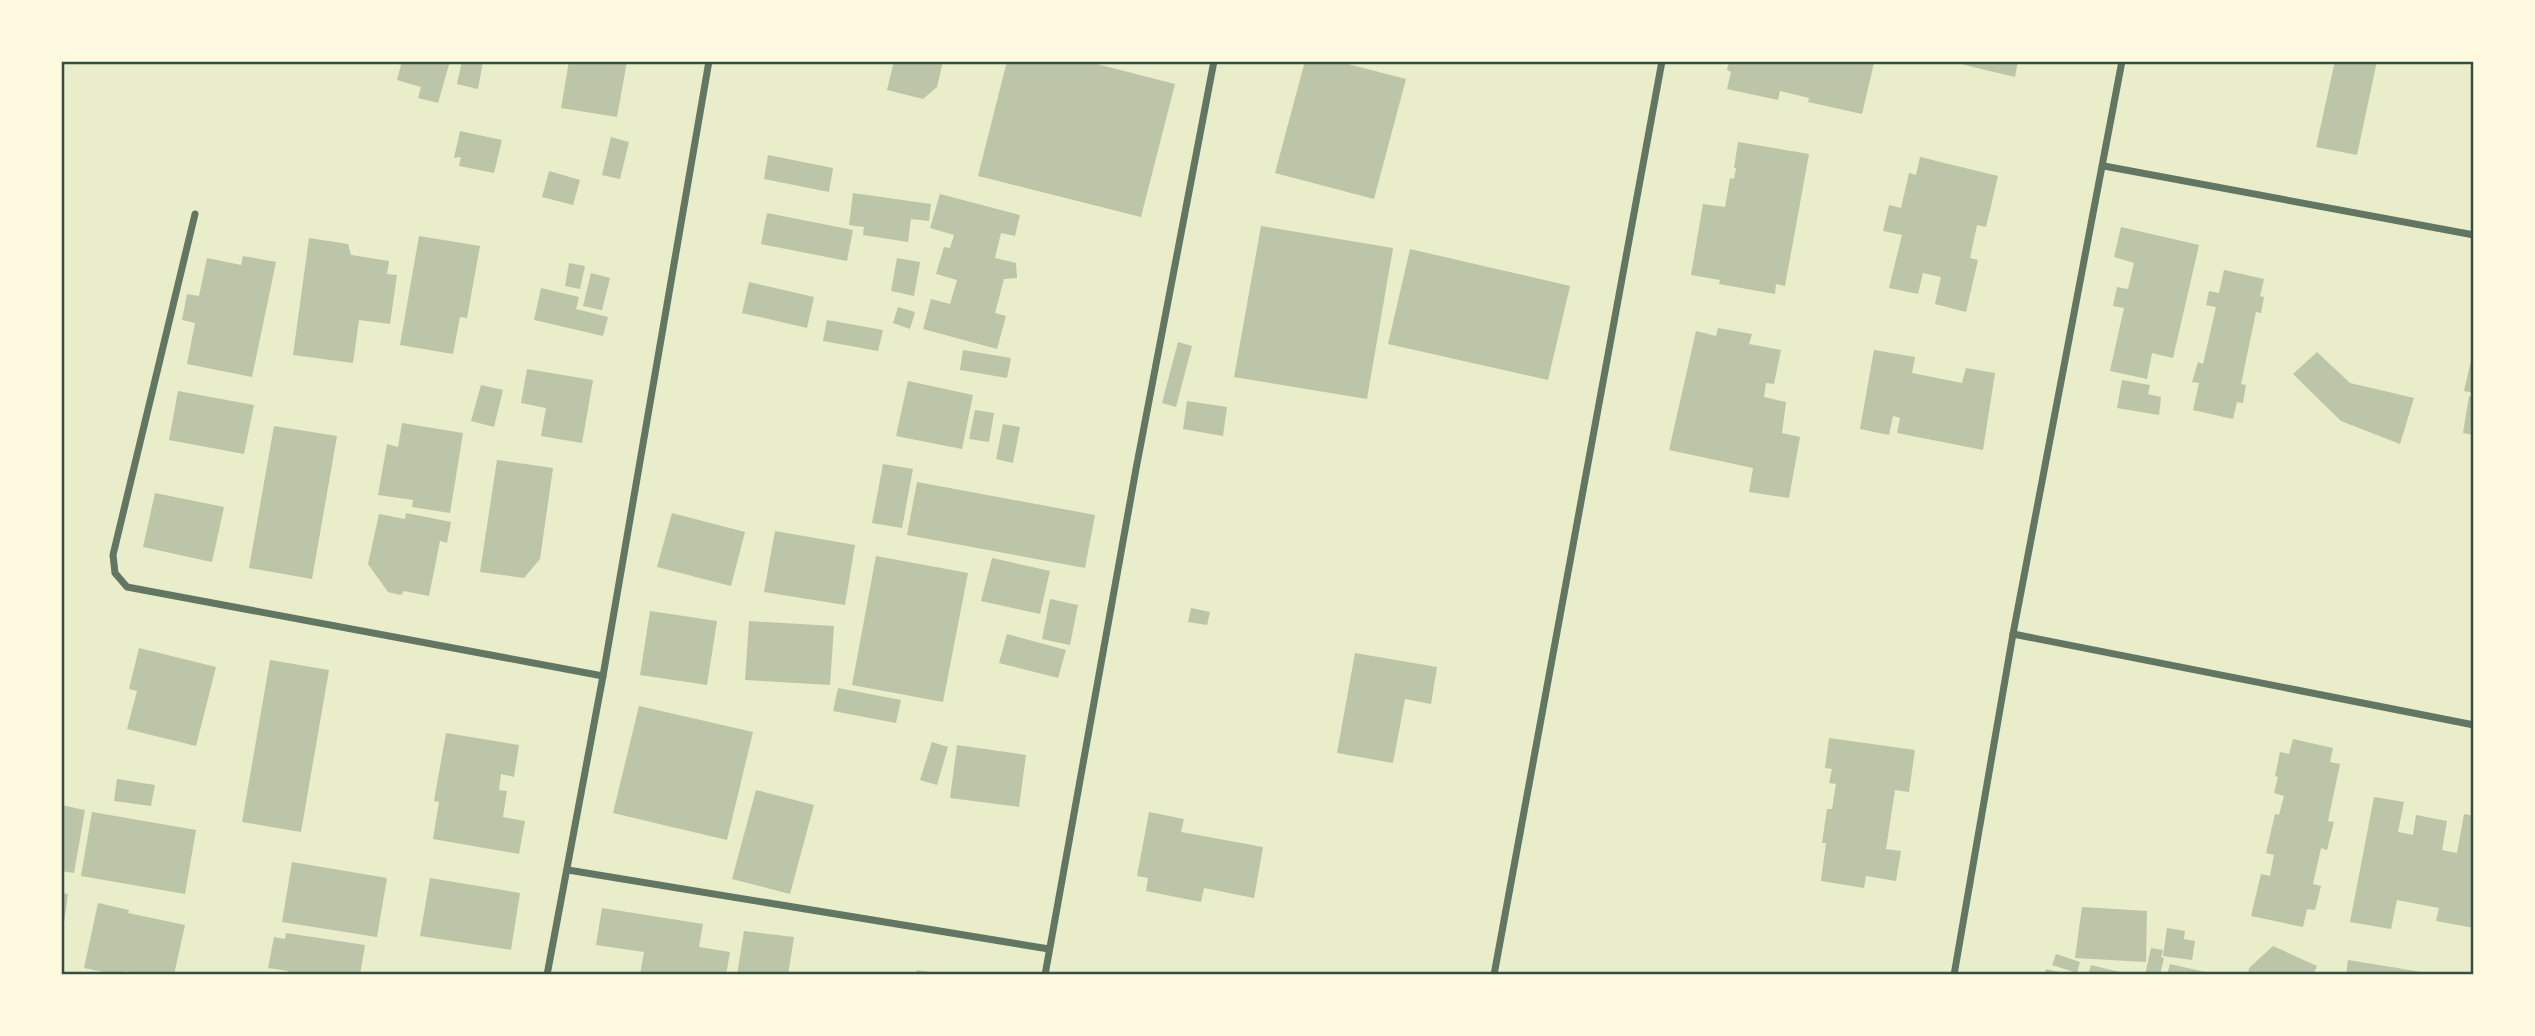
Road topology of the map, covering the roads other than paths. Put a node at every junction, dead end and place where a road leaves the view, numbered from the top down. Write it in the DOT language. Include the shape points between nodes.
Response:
graph roads {
  1 [pos="709,61"];
  2 [pos="1214,61"];
  3 [pos="2122,61"];
  4 [pos="1659,62"];
  5 [pos="2104,166"];
  6 [pos="195,214"];
  7 [pos="2474,235"];
  8 [pos="2013,635"];
  9 [pos="603,676"];
  10 [pos="2474,725"];
  11 [pos="568,870"];
  12 [pos="1049,949"];
  13 [pos="547,975"];
  14 [pos="1045,975"];
  15 [pos="1494,975"];
  16 [pos="1954,975"];
  1 -- 9 [label="street"];
  2 -- 12 [label="street"];
  3 -- 5 [label="street"];
  4 -- 15 [label="street"];
  5 -- 7 [label="street"];
  5 -- 8 [label="street"];
  6 -- 9 [label="street" via="113,555 115,573 127,587"];
  8 -- 10 [label="street"];
  8 -- 16 [label="street"];
  9 -- 11 [label="street"];
  11 -- 12 [label="street"];
  11 -- 13 [label="street"];
  12 -- 14 [label="street"];
}
